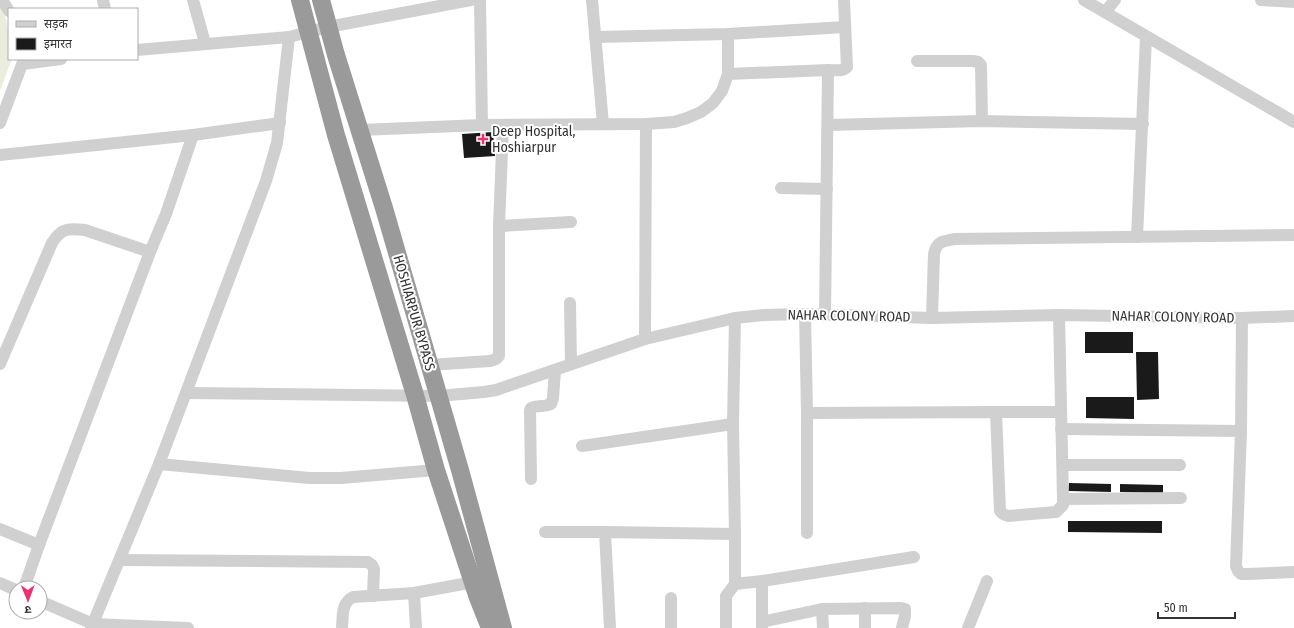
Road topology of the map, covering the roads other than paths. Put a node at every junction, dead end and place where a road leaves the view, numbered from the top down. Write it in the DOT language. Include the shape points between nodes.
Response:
graph roads {
  1 [pos="2,0"];
  2 [pos="193,0"];
  3 [pos="300,0"];
  4 [pos="321,0"];
  5 [pos="471,0"];
  6 [pos="480,0"];
  7 [pos="592,0"];
  8 [pos="844,0"];
  9 [pos="1084,0"];
  10 [pos="1115,0"];
  11 [pos="1261,0"];
  12 [pos="1294,2"];
  13 [pos="8,9"];
  14 [pos="1105,12"];
  15 [pos="845,26"];
  16 [pos="328,27"];
  17 [pos="308,32"];
  18 [pos="728,34"];
  19 [pos="289,37"];
  20 [pos="595,37"];
  21 [pos="1146,37"];
  22 [pos="205,44"];
  23 [pos="138,50"];
  24 [pos="48,60"];
  25 [pos="917,61"];
  26 [pos="23,62"];
  27 [pos="828,70"];
  28 [pos="728,74"];
  29 [pos="982,121"];
  30 [pos="1294,122"];
  31 [pos="0,123"];
  32 [pos="280,123"];
  33 [pos="603,124"];
  34 [pos="646,124"];
  35 [pos="1143,124"];
  36 [pos="482,125"];
  37 [pos="503,125"];
  38 [pos="828,125"];
  39 [pos="360,130"];
  40 [pos="193,135"];
  41 [pos="0,155"];
  42 [pos="780,188"];
  43 [pos="827,189"];
  44 [pos="571,222"];
  45 [pos="499,226"];
  46 [pos="1294,235"];
  47 [pos="1137,237"];
  48 [pos="150,252"];
  49 [pos="570,303"];
  50 [pos="805,314"];
  51 [pos="825,316"];
  52 [pos="1059,316"];
  53 [pos="1294,316"];
  54 [pos="735,318"];
  55 [pos="932,318"];
  56 [pos="1242,318"];
  57 [pos="645,339"];
  58 [pos="0,364"];
  59 [pos="571,364"];
  60 [pos="429,365"];
  61 [pos="555,370"];
  62 [pos="186,393"];
  63 [pos="415,395"];
  64 [pos="438,396"];
  65 [pos="996,412"];
  66 [pos="1061,412"];
  67 [pos="807,414"];
  68 [pos="733,424"];
  69 [pos="1061,429"];
  70 [pos="1241,431"];
  71 [pos="582,446"];
  72 [pos="159,464"];
  73 [pos="1063,465"];
  74 [pos="1180,465"];
  75 [pos="436,470"];
  76 [pos="530,479"];
  77 [pos="1181,498"];
  78 [pos="1063,499"];
  79 [pos="0,529"];
  80 [pos="545,532"];
  81 [pos="605,532"];
  82 [pos="806,533"];
  83 [pos="735,534"];
  84 [pos="39,545"];
  85 [pos="914,557"];
  86 [pos="120,560"];
  87 [pos="1294,572"];
  88 [pos="27,580"];
  89 [pos="762,581"];
  90 [pos="987,581"];
  91 [pos="474,582"];
  92 [pos="735,584"];
  93 [pos="414,593"];
  94 [pos="372,596"];
  95 [pos="671,598"];
  96 [pos="48,605"];
  97 [pos="865,608"];
  98 [pos="822,609"];
  99 [pos="762,625"];
  100 [pos="92,626"];
  101 [pos="188,628"];
  102 [pos="342,628"];
  103 [pos="416,628"];
  104 [pos="490,628"];
  105 [pos="503,628"];
  106 [pos="610,628"];
  107 [pos="672,628"];
  108 [pos="726,628"];
  109 [pos="823,628"];
  110 [pos="865,628"];
  111 [pos="902,628"];
  112 [pos="968,628"];
  1 -- 13 [label="street"];
  2 -- 22 [label="street"];
  3 -- 17 [label="highway"];
  4 -- 16 [label="highway, HOSHIARPUR BYPASS"];
  5 -- 16 [label="street"];
  6 -- 36 [label="street"];
  7 -- 20 [label="street"];
  8 -- 15 [label="street"];
  9 -- 14 [label="street"];
  10 -- 14 [label="street"];
  11 -- 12 [label="street"];
  14 -- 21 [label="street"];
  15 -- 18 [label="street"];
  15 -- 27 [label="street" via="847,67 842,70"];
  16 -- 17 [label="street"];
  16 -- 39 [label="highway, HOSHIARPUR BYPASS"];
  17 -- 19 [label="street"];
  17 -- 63 [label="highway" via="336,135"];
  18 -- 20 [label="street"];
  18 -- 28 [label="street"];
  19 -- 22 [label="street"];
  19 -- 32 [label="street"];
  20 -- 33 [label="street"];
  21 -- 30 [label="street"];
  21 -- 35 [label="street"];
  22 -- 23 [label="street"];
  24 -- 26 [label="street"];
  25 -- 29 [label="street" via="978,62 981,65"];
  26 -- 31 [label="street"];
  27 -- 28 [label="street"];
  27 -- 38 [label="street"];
  28 -- 34 [label="street" via="722,91 713,103 701,112 674,122"];
  29 -- 35 [label="street"];
  29 -- 38 [label="street"];
  32 -- 40 [label="street"];
  32 -- 62 [label="street" via="266,181"];
  33 -- 34 [label="street"];
  33 -- 37 [label="street"];
  34 -- 57 [label="street"];
  35 -- 47 [label="street"];
  36 -- 37 [label="street"];
  36 -- 39 [label="street"];
  37 -- 45 [label="street"];
  38 -- 43 [label="street"];
  39 -- 60 [label="highway, HOSHIARPUR BYPASS"];
  40 -- 41 [label="street"];
  40 -- 48 [label="street"];
  42 -- 43 [label="street"];
  43 -- 51 [label="street"];
  44 -- 45 [label="street"];
  45 -- 60 [label="street" via="499,356 490,361"];
  46 -- 47 [label="street"];
  47 -- 55 [label="street" via="955,238 942,241 936,246 934,254"];
  48 -- 58 [label="street" via="85,230 65,230 57,235"];
  48 -- 84 [label="street"];
  49 -- 59 [label="street"];
  50 -- 51 [label="street, NAHAR COLONY ROAD"];
  50 -- 54 [label="street, NAHAR COLONY ROAD"];
  50 -- 67 [label="street"];
  51 -- 55 [label="street, NAHAR COLONY ROAD"];
  52 -- 55 [label="street, NAHAR COLONY ROAD"];
  52 -- 56 [label="street, NAHAR COLONY ROAD"];
  52 -- 66 [label="street"];
  53 -- 56 [label="street, NAHAR COLONY ROAD"];
  54 -- 57 [label="street, NAHAR COLONY ROAD"];
  54 -- 68 [label="street"];
  56 -- 70 [label="street"];
  57 -- 59 [label="street, NAHAR COLONY ROAD"];
  59 -- 61 [label="street, NAHAR COLONY ROAD"];
  60 -- 64 [label="highway, HOSHIARPUR BYPASS"];
  61 -- 64 [label="street, NAHAR COLONY ROAD" via="496,390"];
  61 -- 76 [label="street" via="554,398 551,404 534,406 530,412"];
  62 -- 63 [label="street, NAHAR COLONY ROAD"];
  62 -- 72 [label="street"];
  63 -- 64 [label="street, NAHAR COLONY ROAD"];
  63 -- 75 [label="highway"];
  64 -- 105 [label="highway, HOSHIARPUR BYPASS"];
  65 -- 66 [label="street"];
  65 -- 67 [label="street"];
  65 -- 78 [label="street" via="1000,511 1008,516 1056,512 1063,506"];
  66 -- 69 [label="street"];
  67 -- 82 [label="street"];
  68 -- 71 [label="street"];
  68 -- 83 [label="street"];
  69 -- 70 [label="street"];
  69 -- 73 [label="street"];
  70 -- 87 [label="street" via="1236,566 1238,572"];
  72 -- 75 [label="street" via="309,478 341,478"];
  72 -- 86 [label="street"];
  73 -- 74 [label="street"];
  73 -- 78 [label="street"];
  75 -- 91 [label="highway"];
  77 -- 78 [label="street"];
  79 -- 84 [label="street"];
  80 -- 81 [label="street"];
  81 -- 83 [label="street"];
  81 -- 106 [label="street"];
  83 -- 92 [label="street"];
  84 -- 88 [label="street"];
  85 -- 89 [label="street"];
  86 -- 94 [label="street" via="368,562 374,569"];
  86 -- 100 [label="street"];
  89 -- 92 [label="street"];
  89 -- 99 [label="street"];
  90 -- 112 [label="street"];
  91 -- 93 [label="street"];
  91 -- 104 [label="highway"];
  92 -- 108 [label="street" via="726,596"];
  93 -- 94 [label="street"];
  93 -- 103 [label="street"];
  94 -- 102 [label="street" via="353,597 348,600 343,612"];
  95 -- 107 [label="street"];
  96 -- 100 [label="street"];
  97 -- 98 [label="street"];
  97 -- 110 [label="street"];
  97 -- 111 [label="street" via="905,609"];
  98 -- 99 [label="street"];
  98 -- 109 [label="street"];
  100 -- 101 [label="street"];
}
